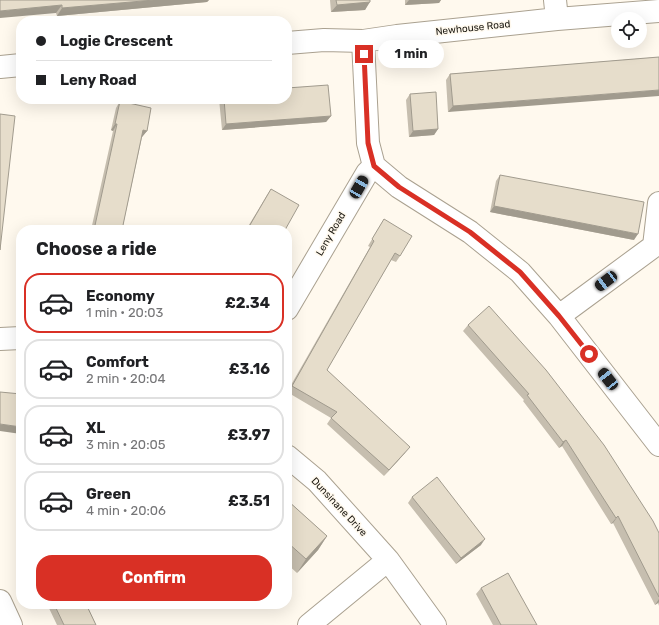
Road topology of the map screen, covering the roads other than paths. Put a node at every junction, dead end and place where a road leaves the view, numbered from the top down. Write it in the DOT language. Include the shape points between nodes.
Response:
graph roads {
  1 [pos="556,10"];
  2 [pos="659,11"];
  3 [pos="363,41"];
  4 [pos="292,43"];
  5 [pos="16,65"];
  6 [pos="0,67"];
  7 [pos="374,166"];
  8 [pos="659,203"];
  9 [pos="292,300"];
  10 [pos="559,316"];
  11 [pos="16,338"];
  12 [pos="0,339"];
  13 [pos="659,445"];
  14 [pos="292,460"];
  15 [pos="388,560"];
  16 [pos="0,601"];
  17 [pos="11,625"];
  18 [pos="309,625"];
  19 [pos="435,625"];
  1 -- 2 [label="street, Newhouse Road"];
  1 -- 3 [label="street, Newhouse Road"];
  3 -- 4 [label="street, Newhouse Road"];
  3 -- 7 [label="street" via="368,143"];
  5 -- 6 [label="street"];
  7 -- 9 [label="street, Leny Road" via="366,173"];
  7 -- 10 [label="street" via="399,187 470,232 520,272"];
  8 -- 10 [label="street" via="654,246"];
  10 -- 13 [label="street"];
  11 -- 12 [label="street"];
  14 -- 15 [label="street, Dunsinane Drive" via="317,481"];
  15 -- 18 [label="street"];
  15 -- 19 [label="street, Dunsinane Drive"];
  16 -- 17 [label="street"];
}
